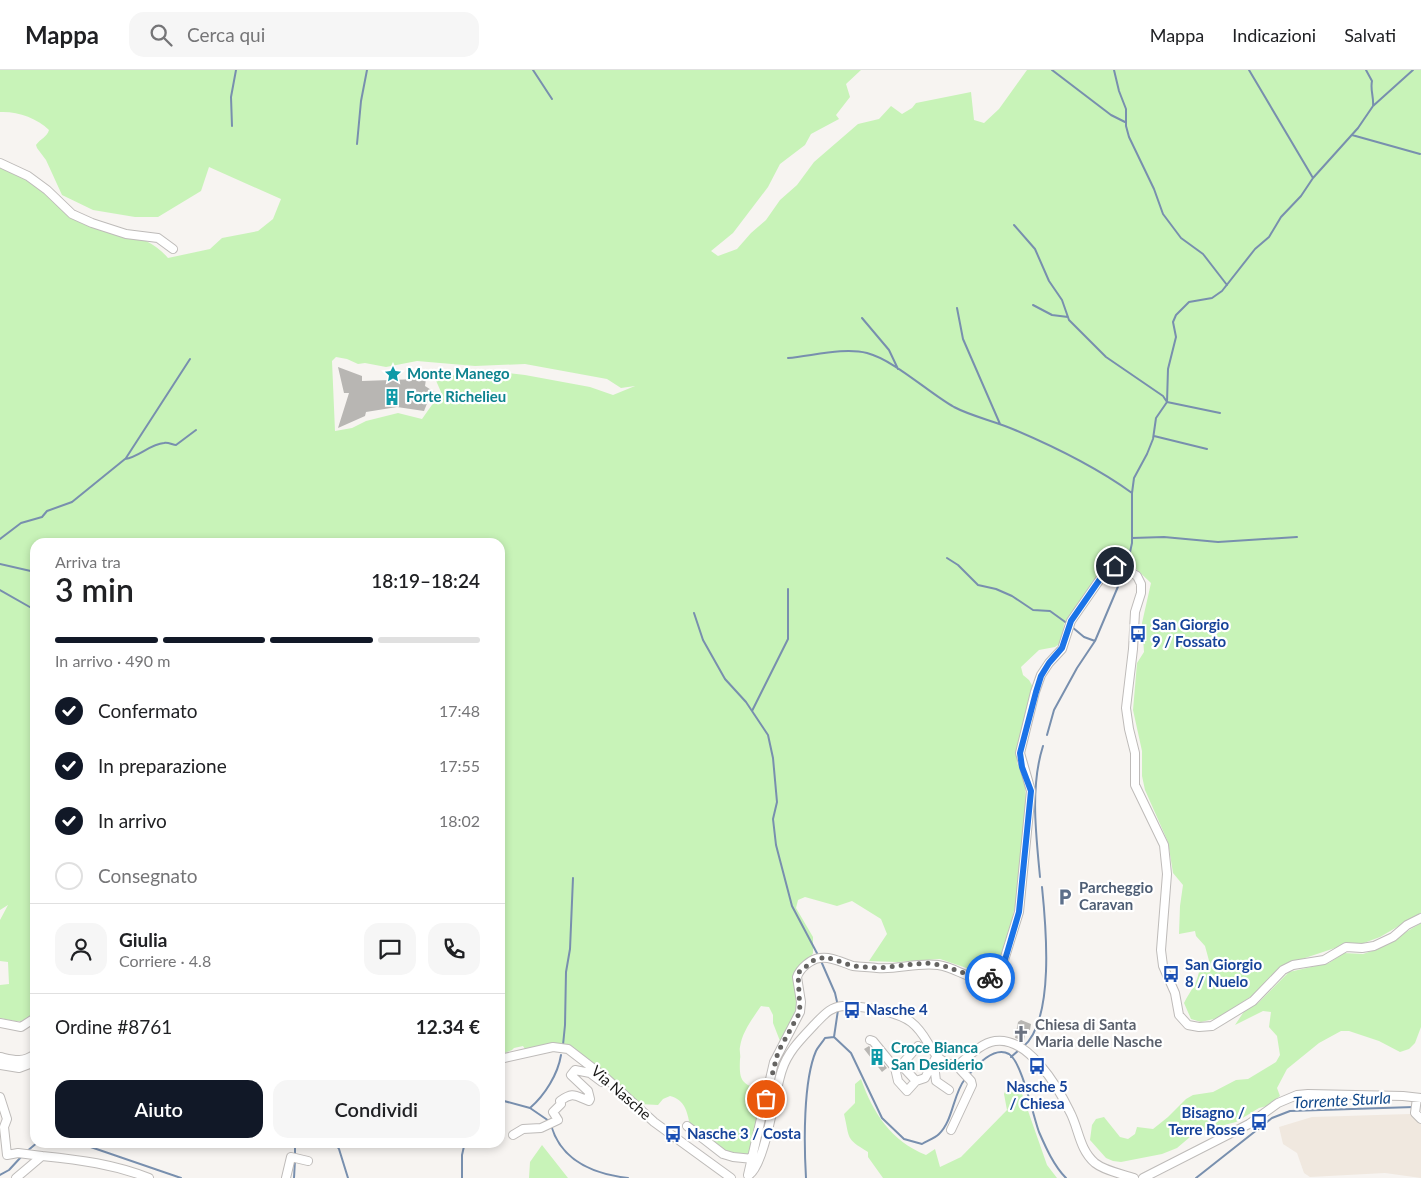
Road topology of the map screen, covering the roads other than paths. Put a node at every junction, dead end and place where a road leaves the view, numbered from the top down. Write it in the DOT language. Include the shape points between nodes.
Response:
graph roads {
  1 [pos="0,163"];
  2 [pos="173,249"];
  3 [pos="1421,918"];
  4 [pos="30,1021"];
  5 [pos="0,1023"];
  6 [pos="870,1040"];
  7 [pos="918,1046"];
  8 [pos="0,1057"];
  9 [pos="505,1057"];
  10 [pos="30,1058"];
  11 [pos="935,1060"];
  12 [pos="30,1064"];
  13 [pos="0,1065"];
  14 [pos="959,1068"];
  15 [pos="607,1079"];
  16 [pos="916,1081"];
  17 [pos="949,1090"];
  18 [pos="0,1097"];
  19 [pos="1418,1099"];
  20 [pos="1418,1116"];
  21 [pos="687,1126"];
  22 [pos="951,1130"];
  23 [pos="513,1135"];
  24 [pos="39,1156"];
  25 [pos="753,1158"];
  26 [pos="307,1161"];
  27 [pos="17,1177"];
  28 [pos="746,1177"];
  29 [pos="149,1178"];
  30 [pos="286,1178"];
  31 [pos="732,1178"];
  32 [pos="1134,1178"];
  33 [pos="1143,1178"];
  1 -- 2 [label="street" via="28,176 72,214 92,224 126,234 158,238"];
  3 -- 25 [label="street" via="1374,946 1346,947 1324,960 1283,970 1253,1001 1212,1026 1188,1025 1179,1015 1161,950 1167,874 1164,845 1135,785 1136,753 1126,708 1135,612 1142,589 1137,576 1128,569 1115,566 1105,572 1071,621 1062,648 1041,676 1020,753 1031,791 1030,809 1019,912 1002,970 984,980 941,965 925,963 879,968 853,966 826,957 805,966 798,977 800,1012 774,1062"];
  4 -- 5 [label="street" via="20,1027"];
  6 -- 16 [label="street" via="895,1068 898,1081 907,1091"];
  7 -- 16 [label="street" via="903,1063"];
  8 -- 10 [label="street" via="18,1061"];
  9 -- 15 [label="street, Via Nasche" via="563,1047"];
  11 -- 14 [label="street"];
  11 -- 16 [label="street" via="925,1078"];
  11 -- 17 [label="street" via="936,1081"];
  11 -- 28 [label="street" via="927,1041 912,1023 897,1015 843,1006 832,1008 797,1044 785,1063 761,1153 756,1167"];
  12 -- 13 [label="street" via="19,1068"];
  14 -- 22 [label="street" via="971,1081 971,1089"];
  14 -- 32 [label="street" via="975,1051 995,1041 1009,1042 1022,1048 1034,1058 1056,1088 1071,1113 1082,1145 1095,1164"];
  15 -- 23 [label="street" via="602,1082 590,1073 575,1070 571,1075 590,1098 587,1101 578,1096 567,1096 552,1112 558,1120 541,1128 523,1129"];
  15 -- 31 [label="street, Via Nasche" via="654,1122"];
  18 -- 24 [label="street" via="7,1119 4,1127 7,1155"];
  19 -- 20 [label="street"];
  19 -- 33 [label="street" via="1403,1096 1297,1095 1278,1103 1249,1124"];
  21 -- 25 [label="street" via="723,1154"];
  24 -- 27 [label="street"];
  24 -- 29 [label="street" via="92,1161"];
  25 -- 28 [label="street"];
  26 -- 30 [label="street" via="291,1157"];
}
